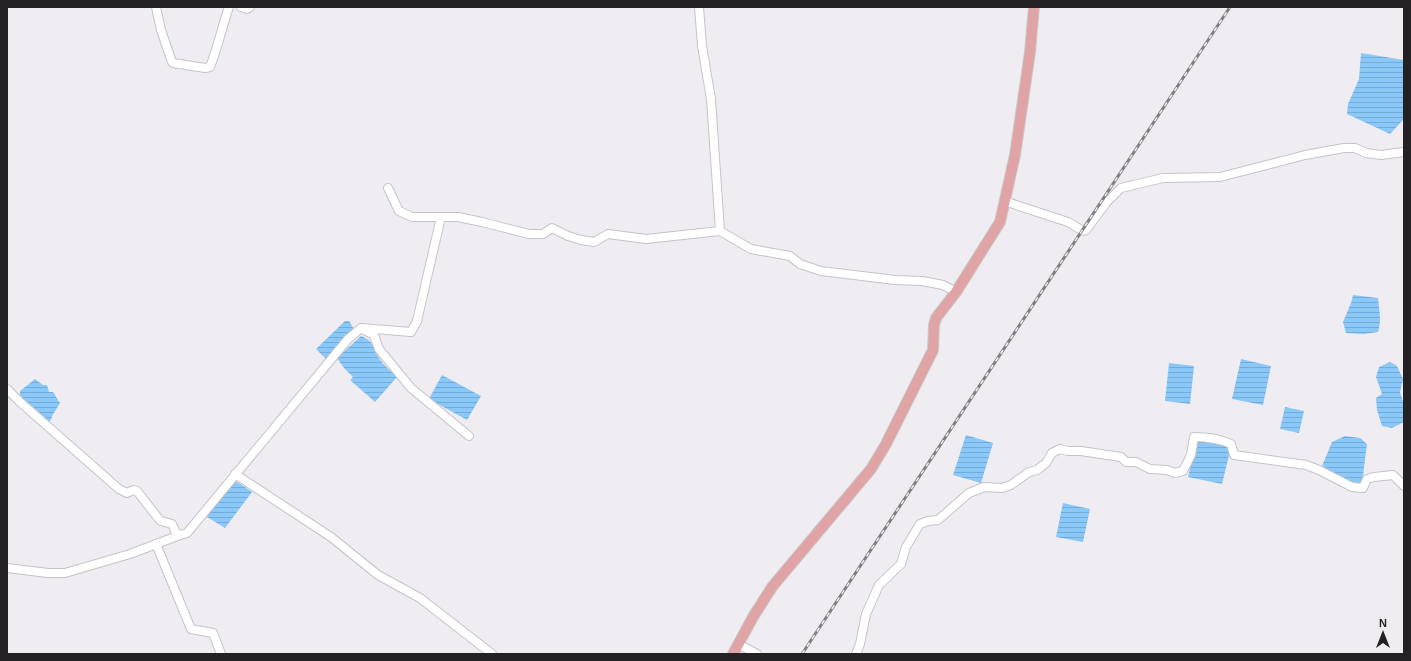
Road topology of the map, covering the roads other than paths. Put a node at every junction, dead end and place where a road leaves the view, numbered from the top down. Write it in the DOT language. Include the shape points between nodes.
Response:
graph roads {
  1 [pos="156,7"];
  2 [pos="229,7"];
  3 [pos="240,7"];
  4 [pos="250,7"];
  5 [pos="698,7"];
  6 [pos="1034,7"];
  7 [pos="1404,152"];
  8 [pos="388,188"];
  9 [pos="1004,201"];
  10 [pos="440,217"];
  11 [pos="720,231"];
  12 [pos="956,292"];
  13 [pos="361,328"];
  14 [pos="7,390"];
  15 [pos="469,436"];
  16 [pos="235,474"];
  17 [pos="1404,486"];
  18 [pos="180,535"];
  19 [pos="156,544"];
  20 [pos="7,568"];
  21 [pos="738,644"];
  22 [pos="221,654"];
  23 [pos="492,654"];
  24 [pos="733,654"];
  25 [pos="757,654"];
  26 [pos="856,654"];
  1 -- 2 [label="street" via="160,30 172,62 205,68 210,67"];
  3 -- 4 [label="street"];
  5 -- 11 [label="street" via="711,99"];
  6 -- 9 [label="main road" via="1015,155"];
  7 -- 9 [label="street" via="1381,155 1355,148 1344,148 1305,155 1220,177 1163,178 1121,188 1086,230 1082,231 1068,222"];
  8 -- 10 [label="street" via="399,211 412,217"];
  9 -- 12 [label="main road" via="1000,222"];
  10 -- 11 [label="street" via="458,217 529,234 543,234 552,228 574,238 594,242 608,234 646,239"];
  10 -- 13 [label="street" via="417,321 411,332"];
  11 -- 12 [label="street" via="751,249 790,256 800,264 821,271 922,281 943,285"];
  12 -- 21 [label="main road" via="936,318 933,350 871,469 772,587"];
  13 -- 15 [label="street" via="374,335 380,349 411,388"];
  13 -- 16 [label="street" via="348,339"];
  14 -- 18 [label="street" via="119,490 127,493 137,491 158,518 172,524 176,533"];
  16 -- 18 [label="street" via="187,533"];
  16 -- 23 [label="street" via="331,537 378,575 420,598"];
  17 -- 26 [label="street" via="1393,475 1367,480 1363,488 1352,487 1306,466 1234,455 1231,444 1201,437 1194,437 1191,455 1183,471 1175,473 1150,469 1136,462 1126,462 1121,457 1060,449 1052,453 1037,470 1029,472 1011,485 1002,488 984,487 969,493 938,520 920,524 906,547 901,564 876,591 866,614"];
  18 -- 19 [label="street"];
  19 -- 20 [label="street" via="65,573"];
  19 -- 22 [label="street" via="191,628 213,633"];
  21 -- 24 [label="main road"];
  21 -- 25 [label="street"];
}
